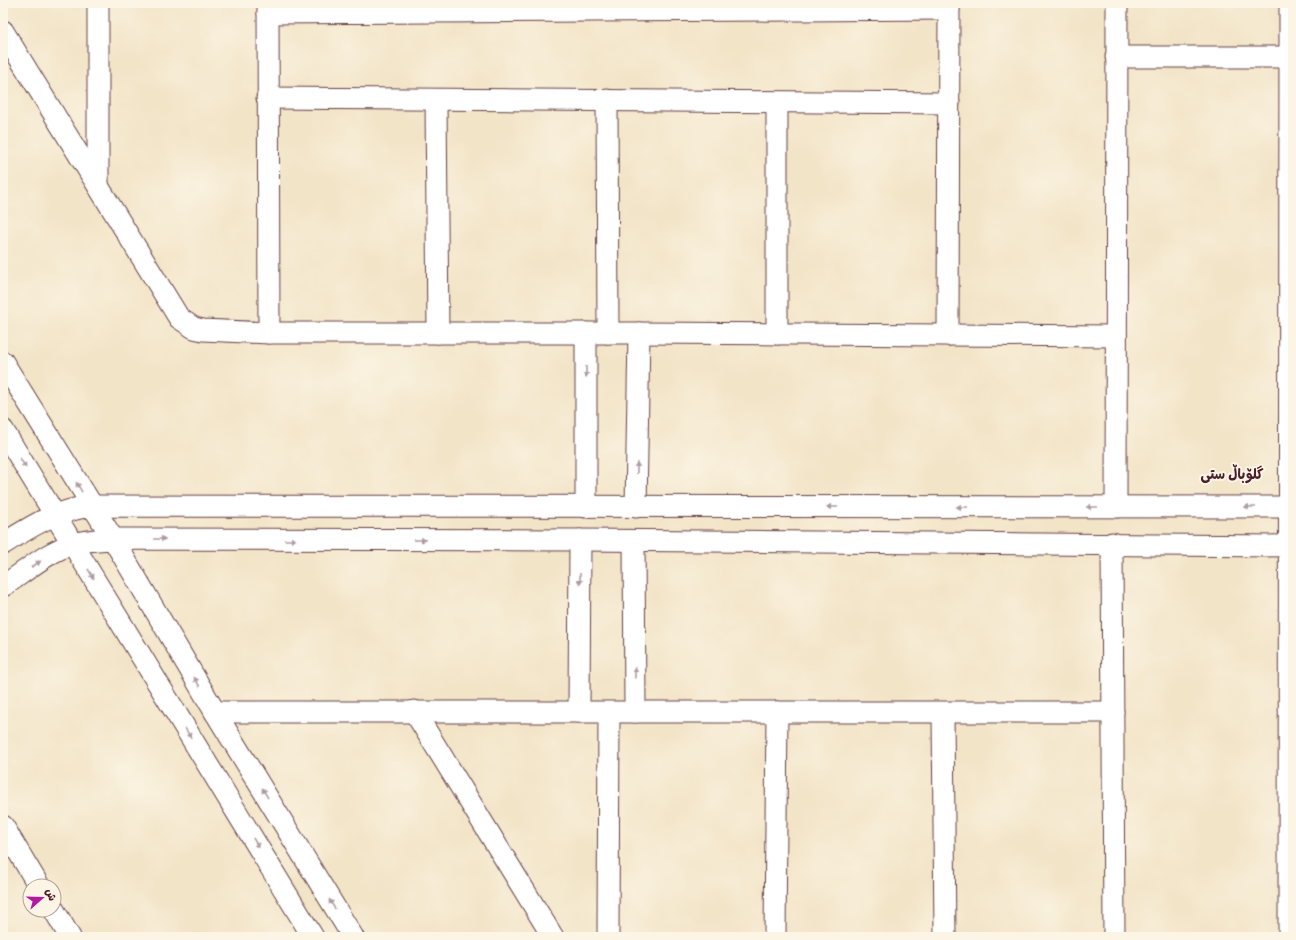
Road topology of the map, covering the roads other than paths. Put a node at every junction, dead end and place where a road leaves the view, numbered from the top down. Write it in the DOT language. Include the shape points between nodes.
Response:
graph roads {
  1 [pos="98,3"];
  2 [pos="1117,3"];
  3 [pos="1290,3"];
  4 [pos="778,6"];
  5 [pos="949,6"];
  6 [pos="435,7"];
  7 [pos="609,7"];
  8 [pos="268,8"];
  9 [pos="3,31"];
  10 [pos="1116,57"];
  11 [pos="1290,57"];
  12 [pos="267,98"];
  13 [pos="436,100"];
  14 [pos="608,100"];
  15 [pos="777,103"];
  16 [pos="948,103"];
  17 [pos="98,184"];
  18 [pos="269,333"];
  19 [pos="438,333"];
  20 [pos="586,333"];
  21 [pos="608,333"];
  22 [pos="639,333"];
  23 [pos="777,334"];
  24 [pos="948,335"];
  25 [pos="1116,336"];
  26 [pos="3,362"];
  27 [pos="3,430"];
  28 [pos="91,506"];
  29 [pos="586,507"];
  30 [pos="636,507"];
  31 [pos="1116,507"];
  32 [pos="1288,508"];
  33 [pos="54,514"];
  34 [pos="113,539"];
  35 [pos="580,540"];
  36 [pos="634,542"];
  37 [pos="1112,543"];
  38 [pos="3,544"];
  39 [pos="72,544"];
  40 [pos="1288,546"];
  41 [pos="3,586"];
  42 [pos="414,711"];
  43 [pos="215,712"];
  44 [pos="579,712"];
  45 [pos="635,712"];
  46 [pos="777,712"];
  47 [pos="1113,712"];
  48 [pos="609,713"];
  49 [pos="944,713"];
  50 [pos="3,826"];
  51 [pos="34,878"];
  52 [pos="59,918"];
  53 [pos="70,937"];
  54 [pos="313,937"];
  55 [pos="353,937"];
  56 [pos="553,937"];
  57 [pos="608,937"];
  58 [pos="775,937"];
  59 [pos="945,937"];
  60 [pos="1114,937"];
  61 [pos="1289,937"];
  1 -- 17 [label="street"];
  2 -- 10 [label="street"];
  3 -- 11 [label="street"];
  4 -- 5 [label="street"];
  4 -- 7 [label="street"];
  5 -- 16 [label="street"];
  6 -- 7 [label="street"];
  6 -- 8 [label="street"];
  8 -- 12 [label="street"];
  9 -- 17 [label="street"];
  10 -- 11 [label="street"];
  10 -- 25 [label="street"];
  11 -- 32 [label="street"];
  12 -- 13 [label="street"];
  12 -- 18 [label="street"];
  13 -- 14 [label="street"];
  13 -- 19 [label="street"];
  14 -- 15 [label="street"];
  14 -- 21 [label="street"];
  15 -- 16 [label="street"];
  15 -- 23 [label="street"];
  16 -- 24 [label="street"];
  17 -- 18 [label="street" via="179,318 186,324 203,330"];
  18 -- 19 [label="street"];
  19 -- 20 [label="street"];
  20 -- 21 [label="street"];
  20 -- 29 [label="street, one-way"];
  21 -- 22 [label="street"];
  22 -- 23 [label="street"];
  30 -- 22 [label="street, one-way"];
  23 -- 24 [label="street"];
  24 -- 25 [label="street"];
  25 -- 31 [label="street"];
  28 -- 26 [label="street, one-way"];
  27 -- 33 [label="street, one-way"];
  28 -- 29 [label="street"];
  28 -- 33 [label="street"];
  28 -- 34 [label="street"];
  29 -- 30 [label="street"];
  31 -- 30 [label="street, one-way"];
  32 -- 31 [label="street, one-way"];
  32 -- 40 [label="street"];
  33 -- 38 [label="street"];
  33 -- 39 [label="street"];
  34 -- 35 [label="street, one-way"];
  34 -- 39 [label="street"];
  43 -- 34 [label="street, one-way"];
  35 -- 36 [label="street"];
  35 -- 44 [label="street, one-way"];
  36 -- 37 [label="street"];
  45 -- 36 [label="street, one-way"];
  37 -- 40 [label="street"];
  37 -- 47 [label="street"];
  41 -- 39 [label="street, one-way" via="57,550"];
  39 -- 54 [label="street, one-way"];
  40 -- 61 [label="street"];
  42 -- 43 [label="street"];
  42 -- 44 [label="street"];
  42 -- 56 [label="street"];
  55 -- 43 [label="street, one-way"];
  44 -- 48 [label="street"];
  45 -- 46 [label="street"];
  45 -- 48 [label="street"];
  46 -- 49 [label="street"];
  46 -- 58 [label="street"];
  47 -- 49 [label="street"];
  47 -- 60 [label="street"];
  48 -- 57 [label="street"];
  49 -- 59 [label="street"];
  50 -- 51 [label="street"];
  52 -- 53 [label="street"];
}
